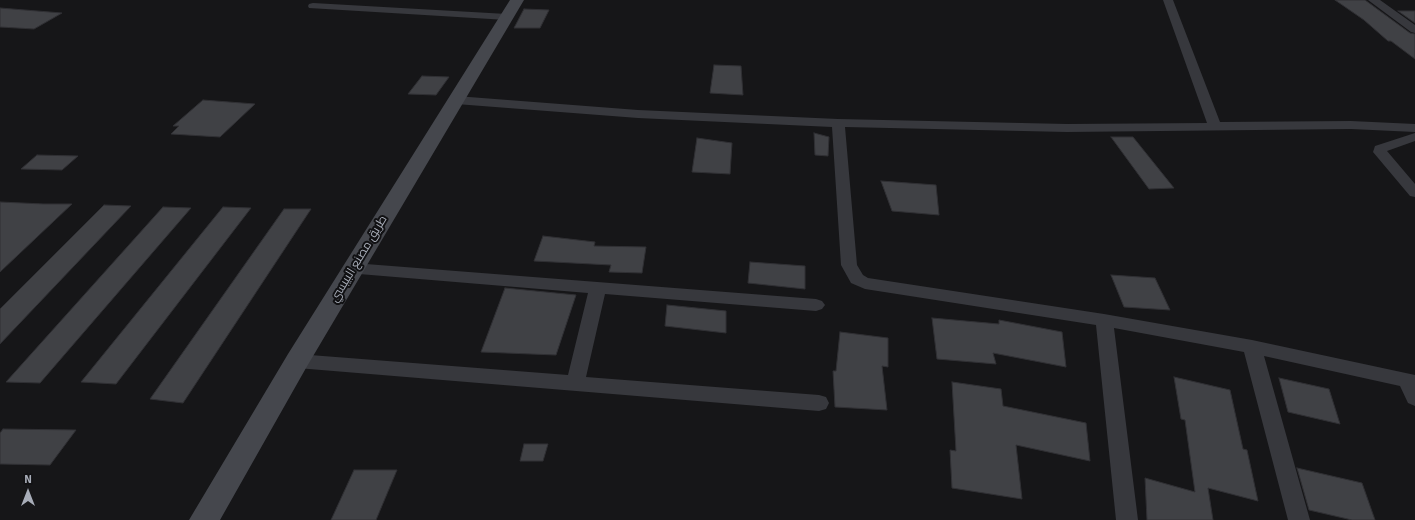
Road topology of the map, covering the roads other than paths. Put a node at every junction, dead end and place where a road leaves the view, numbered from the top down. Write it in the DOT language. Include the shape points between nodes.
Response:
graph roads {
  1 [pos="1168,0"];
  2 [pos="1372,0"];
  3 [pos="313,6"];
  4 [pos="512,8"];
  5 [pos="1415,30"];
  6 [pos="456,100"];
  7 [pos="838,123"];
  8 [pos="1215,126"];
  9 [pos="1415,128"];
  10 [pos="1415,137"];
  11 [pos="1415,193"];
  12 [pos="353,269"];
  13 [pos="598,288"];
  14 [pos="816,306"];
  15 [pos="1104,320"];
  16 [pos="1252,347"];
  17 [pos="297,361"];
  18 [pos="1411,381"];
  19 [pos="575,384"];
  20 [pos="1415,398"];
  21 [pos="820,403"];
  22 [pos="204,520"];
  23 [pos="1128,520"];
  24 [pos="1299,520"];
  1 -- 8 [label="street"];
  2 -- 5 [label="street"];
  3 -- 4 [label="street"];
  4 -- 6 [label="main road, طريق مصنع البيبسي"];
  6 -- 7 [label="street" via="638,114"];
  6 -- 12 [label="main road, طريق مصنع البيبسي"];
  7 -- 8 [label="street" via="1067,128"];
  7 -- 15 [label="street" via="848,266 857,279 865,283"];
  8 -- 9 [label="street"];
  10 -- 11 [label="street" via="1380,149"];
  12 -- 13 [label="street"];
  12 -- 17 [label="main road, طريق مصنع البيبسي"];
  13 -- 14 [label="street"];
  13 -- 19 [label="street"];
  15 -- 16 [label="street"];
  15 -- 23 [label="street"];
  16 -- 18 [label="street"];
  16 -- 24 [label="street"];
  17 -- 19 [label="street"];
  17 -- 22 [label="main road, طريق مصنع البيبسي"];
  18 -- 20 [label="street"];
  19 -- 21 [label="street"];
}
